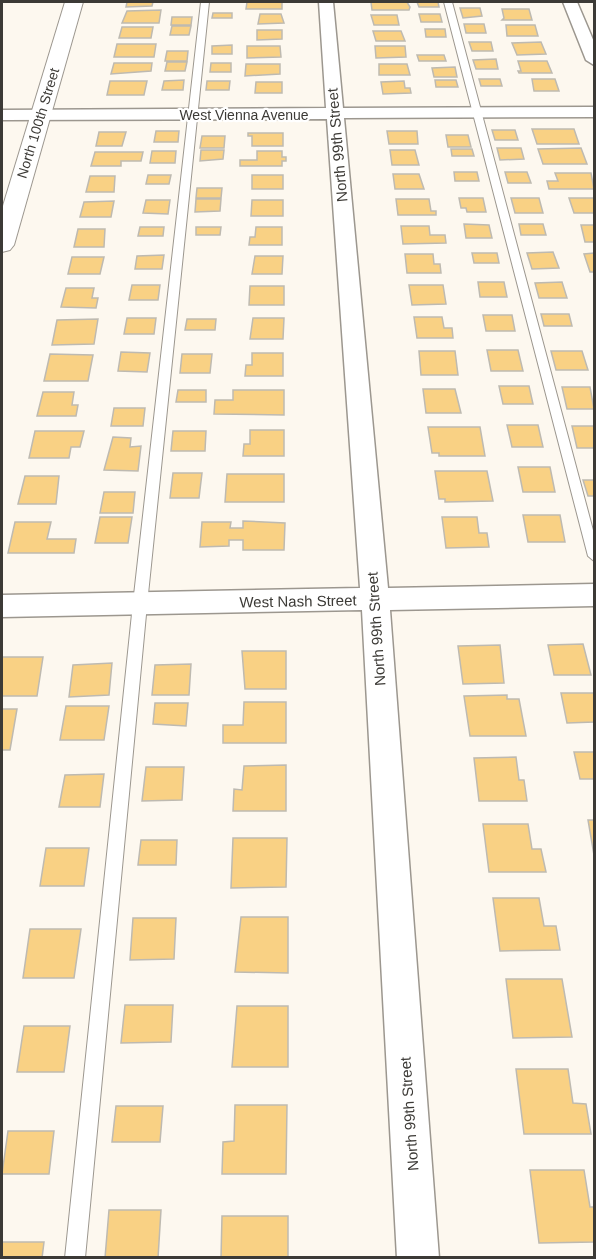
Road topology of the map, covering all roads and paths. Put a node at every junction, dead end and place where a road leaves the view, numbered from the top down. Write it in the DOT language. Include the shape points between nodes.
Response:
graph roads {
  1 [pos="74,2"];
  2 [pos="205,2"];
  3 [pos="326,2"];
  4 [pos="448,2"];
  5 [pos="570,2"];
  6 [pos="594,60"];
  7 [pos="594,112"];
  8 [pos="478,113"];
  9 [pos="335,114"];
  10 [pos="2,115"];
  11 [pos="40,115"];
  12 [pos="193,115"];
  13 [pos="2,245"];
  14 [pos="594,556"];
  15 [pos="594,595"];
  16 [pos="375,600"];
  17 [pos="140,604"];
  18 [pos="2,606"];
  19 [pos="75,1257"];
  20 [pos="418,1257"];
  1 -- 11 [label="street, North 100th Street"];
  2 -- 12 [label="lane"];
  3 -- 9 [label="street, North 99th Street"];
  4 -- 8 [label="lane"];
  5 -- 6 [label="street"];
  7 -- 8 [label="street, West Vienna Avenue"];
  8 -- 9 [label="street, West Vienna Avenue"];
  8 -- 14 [label="lane"];
  9 -- 12 [label="street, West Vienna Avenue"];
  9 -- 16 [label="street, North 99th Street"];
  10 -- 11 [label="street, West Vienna Avenue"];
  11 -- 12 [label="street, West Vienna Avenue"];
  11 -- 13 [label="street, North 100th Street"];
  12 -- 17 [label="lane"];
  15 -- 16 [label="street, West Nash Street"];
  16 -- 17 [label="street, West Nash Street"];
  16 -- 20 [label="street, North 99th Street"];
  17 -- 18 [label="street, West Nash Street"];
  17 -- 19 [label="lane"];
}
